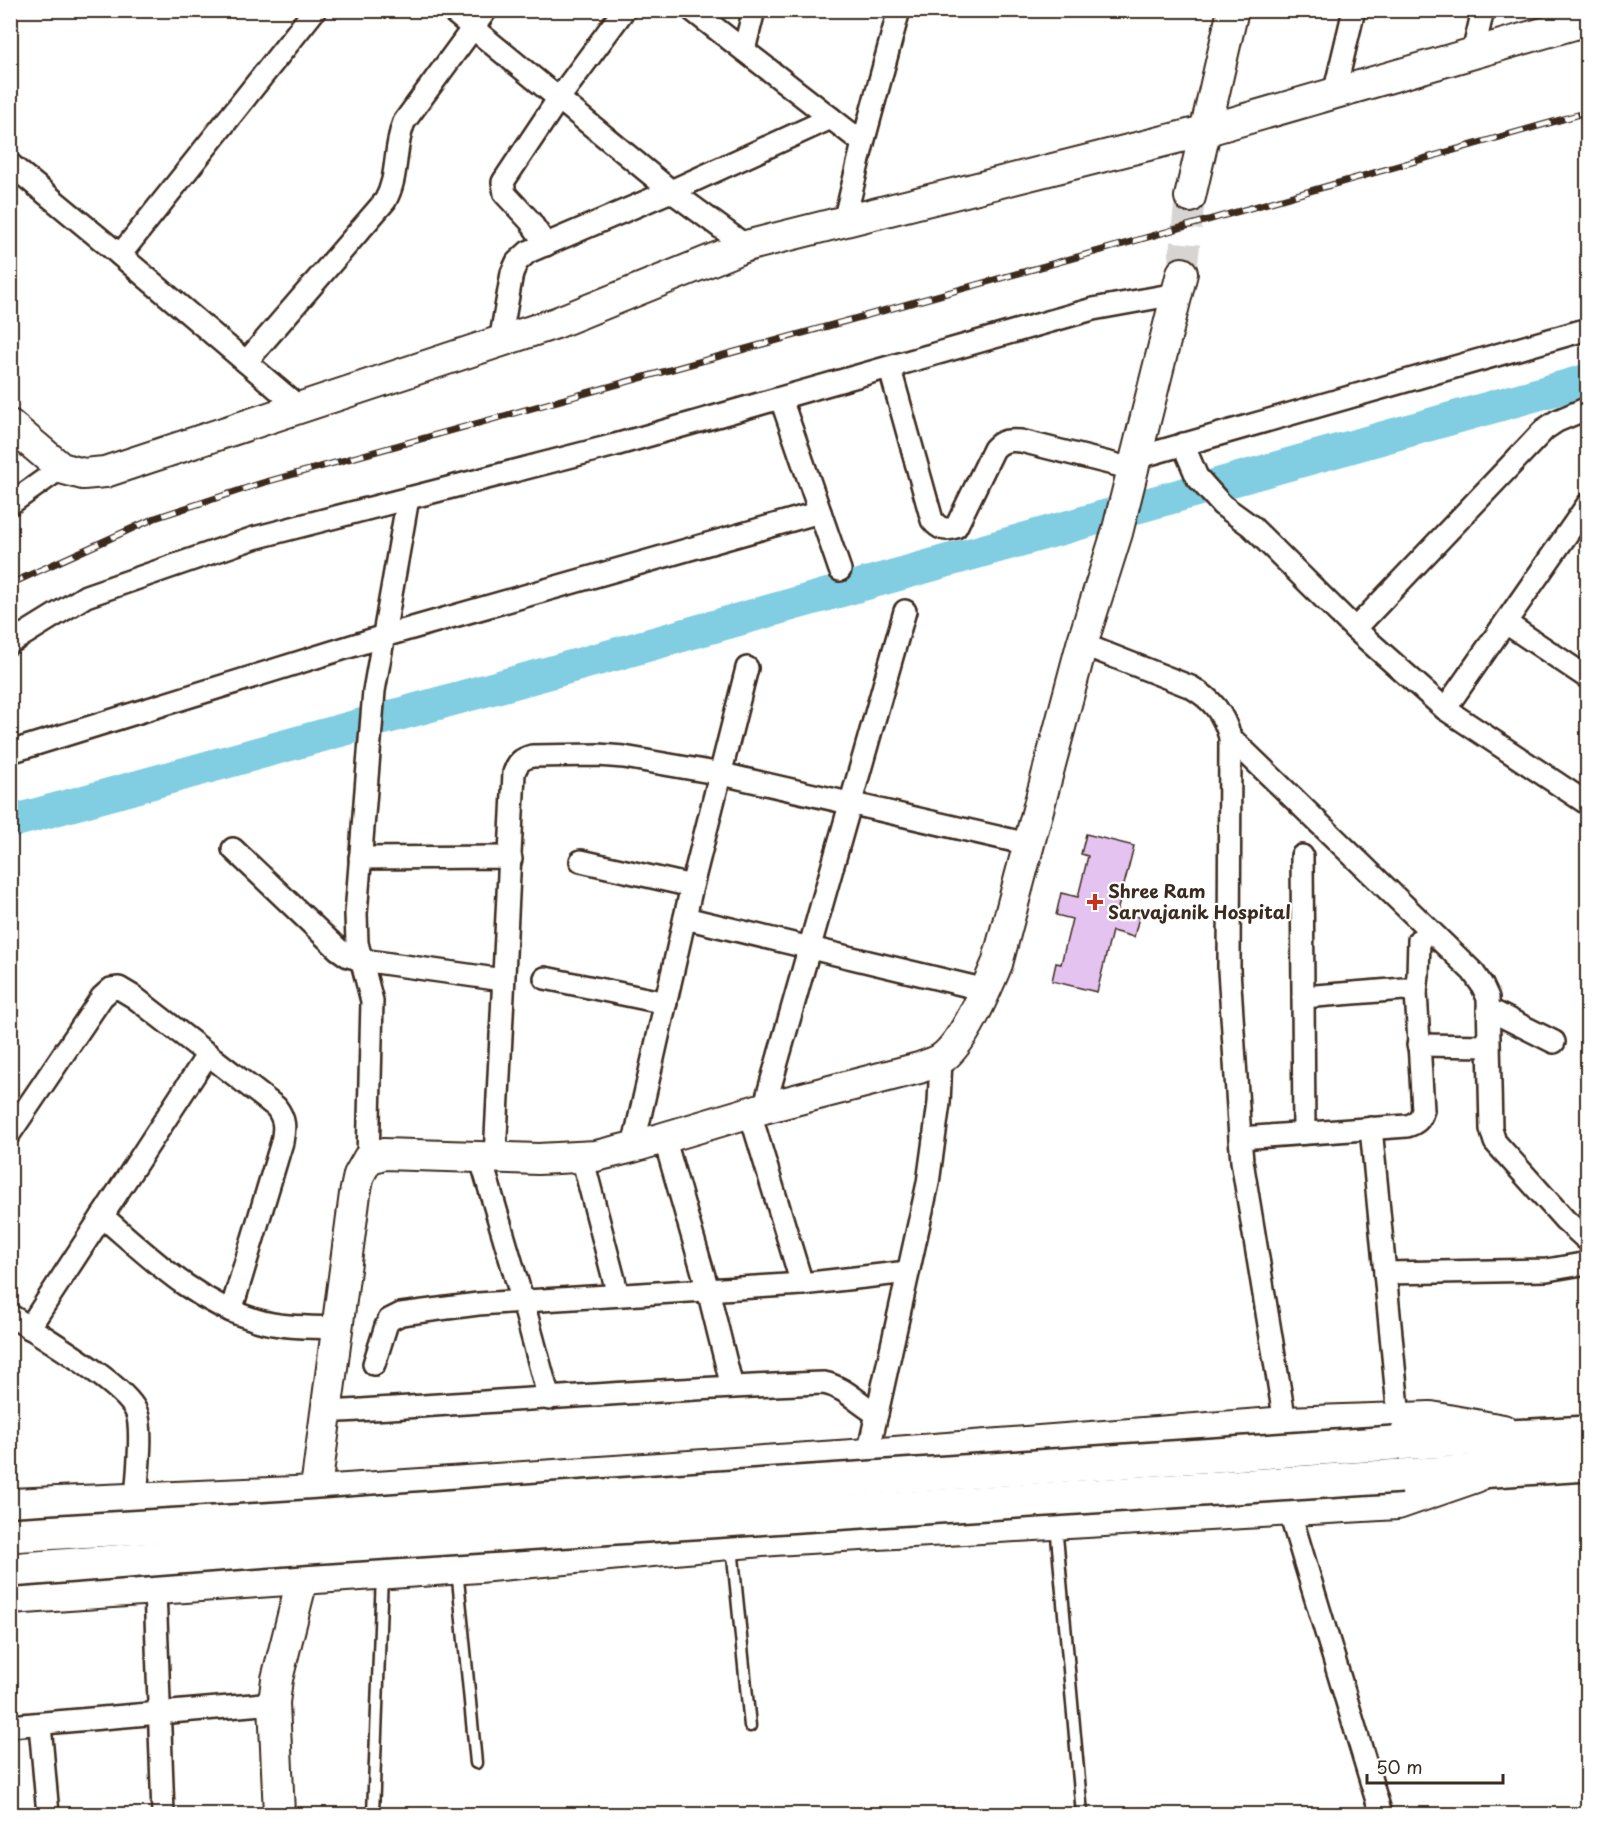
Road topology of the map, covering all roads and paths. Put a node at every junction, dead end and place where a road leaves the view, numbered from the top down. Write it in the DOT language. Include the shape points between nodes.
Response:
graph roads {
  1 [pos="315,10"];
  2 [pos="451,10"];
  3 [pos="486,10"];
  4 [pos="624,10"];
  5 [pos="692,10"];
  6 [pos="754,10"];
  7 [pos="899,10"];
  8 [pos="1233,10"];
  9 [pos="1354,10"];
  10 [pos="1483,10"];
  11 [pos="1587,20"];
  12 [pos="473,28"];
  13 [pos="744,50"];
  14 [pos="1473,53"];
  15 [pos="1334,94"];
  16 [pos="559,98"];
  17 [pos="831,118"];
  18 [pos="1204,131"];
  19 [pos="863,143"];
  20 [pos="12,167"];
  21 [pos="671,191"];
  22 [pos="1190,197"];
  23 [pos="844,222"];
  24 [pos="546,245"];
  25 [pos="746,246"];
  26 [pos="120,255"];
  27 [pos="1179,284"];
  28 [pos="1587,329"];
  29 [pos="500,342"];
  30 [pos="246,362"];
  31 [pos="890,369"];
  32 [pos="781,399"];
  33 [pos="300,408"];
  34 [pos="1587,408"];
  35 [pos="10,425"];
  36 [pos="1182,444"];
  37 [pos="61,468"];
  38 [pos="1132,473"];
  39 [pos="408,498"];
  40 [pos="10,504"];
  41 [pos="1587,504"];
  42 [pos="820,512"];
  43 [pos="840,570"];
  44 [pos="905,611"];
  45 [pos="1506,623"];
  46 [pos="1355,629"];
  47 [pos="384,636"];
  48 [pos="10,643"];
  49 [pos="1082,644"];
  50 [pos="747,668"];
  51 [pos="1585,670"];
  52 [pos="1445,709"];
  53 [pos="1230,737"];
  54 [pos="11,750"];
  55 [pos="722,774"];
  56 [pos="852,804"];
  57 [pos="1587,804"];
  58 [pos="1028,843"];
  59 [pos="233,849"];
  60 [pos="1302,856"];
  61 [pos="360,858"];
  62 [pos="511,859"];
  63 [pos="581,861"];
  64 [pos="692,886"];
  65 [pos="685,918"];
  66 [pos="1419,939"];
  67 [pos="811,948"];
  68 [pos="362,960"];
  69 [pos="544,978"];
  70 [pos="502,980"];
  71 [pos="986,990"];
  72 [pos="1416,992"];
  73 [pos="1304,997"];
  74 [pos="666,1003"];
  75 [pos="1488,1009"];
  76 [pos="1554,1042"];
  77 [pos="1418,1045"];
  78 [pos="1489,1046"];
  79 [pos="208,1054"];
  80 [pos="941,1059"];
  81 [pos="757,1110"];
  82 [pos="1371,1128"];
  83 [pos="10,1133"];
  84 [pos="1304,1133"];
  85 [pos="664,1137"];
  86 [pos="1240,1138"];
  87 [pos="633,1147"];
  88 [pos="487,1156"];
  89 [pos="582,1157"];
  90 [pos="368,1159"];
  91 [pos="102,1216"];
  92 [pos="1587,1241"];
  93 [pos="1587,1263"];
  94 [pos="908,1272"];
  95 [pos="1385,1273"];
  96 [pos="802,1284"];
  97 [pos="708,1290"];
  98 [pos="618,1296"];
  99 [pos="523,1302"];
  100 [pos="231,1311"];
  101 [pos="10,1315"];
  102 [pos="29,1328"];
  103 [pos="338,1328"];
  104 [pos="374,1364"];
  105 [pos="732,1387"];
  106 [pos="549,1399"];
  107 [pos="327,1412"];
  108 [pos="877,1414"];
  109 [pos="1285,1422"];
  110 [pos="1396,1430"];
  111 [pos="1587,1433"];
  112 [pos="868,1454"];
  113 [pos="1587,1464"];
  114 [pos="1496,1470"];
  115 [pos="317,1491"];
  116 [pos="136,1499"];
  117 [pos="10,1504"];
  118 [pos="1289,1510"];
  119 [pos="1056,1524"];
  120 [pos="10,1535"];
  121 [pos="732,1544"];
  122 [pos="457,1568"];
  123 [pos="10,1570"];
  124 [pos="382,1574"];
  125 [pos="302,1579"];
  126 [pos="155,1589"];
  127 [pos="10,1599"];
  128 [pos="274,1703"];
  129 [pos="160,1714"];
  130 [pos="40,1725"];
  131 [pos="10,1726"];
  132 [pos="750,1726"];
  133 [pos="476,1763"];
  134 [pos="48,1815"];
  135 [pos="163,1815"];
  136 [pos="279,1815"];
  137 [pos="373,1815"];
  138 [pos="1082,1815"];
  139 [pos="1381,1815"];
  1 -- 26 [label="street"];
  2 -- 12 [label="street"];
  3 -- 12 [label="street"];
  4 -- 16 [label="street"];
  5 -- 13 [label="street"];
  6 -- 13 [label="street"];
  7 -- 19 [label="street"];
  8 -- 18 [label="street"];
  9 -- 15 [label="street"];
  10 -- 14 [label="street"];
  11 -- 14 [label="street"];
  12 -- 16 [label="street"];
  12 -- 30 [label="street" via="404,122 398,138 393,188 385,201"];
  13 -- 17 [label="street"];
  14 -- 15 [label="street"];
  15 -- 18 [label="street"];
  16 -- 21 [label="street"];
  16 -- 24 [label="street" via="503,182 505,194"];
  17 -- 19 [label="street"];
  17 -- 21 [label="street"];
  18 -- 22 [label="street"];
  18 -- 23 [label="street"];
  19 -- 23 [label="street"];
  20 -- 26 [label="street"];
  21 -- 24 [label="street"];
  21 -- 25 [label="street"];
  23 -- 25 [label="street"];
  24 -- 29 [label="street" via="528,252 517,262"];
  25 -- 29 [label="street"];
  26 -- 30 [label="street"];
  27 -- 31 [label="street"];
  27 -- 38 [label="street"];
  28 -- 36 [label="street"];
  29 -- 33 [label="street"];
  30 -- 33 [label="street"];
  31 -- 32 [label="street"];
  31 -- 38 [label="street" via="932,520 938,528 948,530 956,526 1000,441 1021,441"];
  32 -- 39 [label="street"];
  32 -- 42 [label="street"];
  33 -- 37 [label="street" via="105,472 83,474"];
  34 -- 46 [label="street" via="1545,429"];
  35 -- 37 [label="street"];
  36 -- 38 [label="street"];
  36 -- 46 [label="street" via="1197,477 1222,505 1251,526"];
  37 -- 40 [label="street"];
  38 -- 49 [label="street"];
  39 -- 47 [label="street"];
  39 -- 48 [label="street" via="254,538 104,588"];
  41 -- 45 [label="street"];
  42 -- 43 [label="street"];
  42 -- 47 [label="street"];
  44 -- 56 [label="street"];
  45 -- 51 [label="street"];
  45 -- 52 [label="street"];
  46 -- 52 [label="street"];
  47 -- 54 [label="street"];
  47 -- 61 [label="street" via="372,704"];
  49 -- 53 [label="street" via="1207,696 1225,719"];
  49 -- 58 [label="street"];
  50 -- 55 [label="street"];
  52 -- 57 [label="street"];
  53 -- 75 [label="street" via="1473,972 1488,998"];
  53 -- 86 [label="street" via="1229,970"];
  55 -- 56 [label="street"];
  55 -- 62 [label="street" via="624,757 523,758 514,773"];
  55 -- 64 [label="street"];
  56 -- 58 [label="street"];
  56 -- 67 [label="street"];
  58 -- 71 [label="street"];
  59 -- 68 [label="street" via="338,949"];
  60 -- 73 [label="street"];
  61 -- 62 [label="street"];
  61 -- 68 [label="street" via="355,930"];
  62 -- 70 [label="street"];
  63 -- 64 [label="street"];
  64 -- 65 [label="street"];
  65 -- 67 [label="street"];
  65 -- 74 [label="street"];
  66 -- 72 [label="street"];
  67 -- 71 [label="street"];
  67 -- 81 [label="street"];
  68 -- 70 [label="street"];
  68 -- 90 [label="street" via="372,1001"];
  69 -- 74 [label="street"];
  70 -- 88 [label="street"];
  71 -- 80 [label="street" via="957,1043"];
  72 -- 73 [label="street" via="1404,989"];
  72 -- 77 [label="street"];
  73 -- 84 [label="street"];
  74 -- 87 [label="street"];
  75 -- 76 [label="street"];
  75 -- 78 [label="street"];
  77 -- 78 [label="street"];
  77 -- 82 [label="street" via="1421,1119 1407,1126"];
  78 -- 92 [label="street" via="1491,1129 1495,1142"];
  79 -- 83 [label="street" via="134,997 119,988 111,989"];
  79 -- 91 [label="street"];
  79 -- 100 [label="street" via="276,1107 285,1124"];
  80 -- 81 [label="street"];
  80 -- 94 [label="street" via="928,1183"];
  81 -- 85 [label="street"];
  81 -- 96 [label="street"];
  82 -- 84 [label="street"];
  82 -- 95 [label="street"];
  84 -- 86 [label="street"];
  85 -- 87 [label="street"];
  85 -- 97 [label="street"];
  86 -- 109 [label="street"];
  87 -- 89 [label="street"];
  88 -- 89 [label="street"];
  88 -- 90 [label="street" via="383,1154"];
  88 -- 99 [label="street"];
  89 -- 98 [label="street"];
  90 -- 103 [label="street" via="355,1194"];
  91 -- 100 [label="street" via="186,1288"];
  91 -- 102 [label="street"];
  93 -- 95 [label="street" via="1547,1270"];
  94 -- 96 [label="street"];
  94 -- 108 [label="street"];
  95 -- 110 [label="street"];
  96 -- 97 [label="street"];
  97 -- 98 [label="street"];
  97 -- 105 [label="street"];
  98 -- 99 [label="street"];
  99 -- 104 [label="street" via="396,1316 383,1332"];
  99 -- 106 [label="street"];
  100 -- 103 [label="street" via="290,1327"];
  101 -- 102 [label="street"];
  102 -- 116 [label="street" via="113,1386 136,1410"];
  103 -- 107 [label="street"];
  105 -- 106 [label="street"];
  105 -- 108 [label="street" via="824,1383 841,1388"];
  106 -- 107 [label="street"];
  107 -- 115 [label="street"];
  108 -- 112 [label="street"];
  109 -- 110 [label="street"];
  109 -- 112 [label="street"];
  110 -- 111 [label="highway" via="1532,1436"];
  110 -- 120 [label="highway, bridge" via="545,1500"];
  112 -- 115 [label="street"];
  113 -- 114 [label="highway"];
  114 -- 118 [label="street" via="1398,1504"];
  114 -- 123 [label="highway, bridge"];
  115 -- 116 [label="street"];
  115 -- 125 [label="street"];
  116 -- 117 [label="street"];
  118 -- 119 [label="street"];
  118 -- 139 [label="street"];
  119 -- 121 [label="street"];
  119 -- 138 [label="lane"];
  121 -- 122 [label="street"];
  121 -- 132 [label="lane"];
  122 -- 124 [label="street"];
  122 -- 133 [label="lane"];
  124 -- 125 [label="street"];
  124 -- 137 [label="lane"];
  125 -- 126 [label="street"];
  125 -- 128 [label="street"];
  126 -- 127 [label="street"];
  126 -- 129 [label="street"];
  128 -- 129 [label="street"];
  128 -- 136 [label="street"];
  129 -- 130 [label="street"];
  129 -- 135 [label="street"];
  130 -- 131 [label="street"];
  130 -- 134 [label="street"];
}
